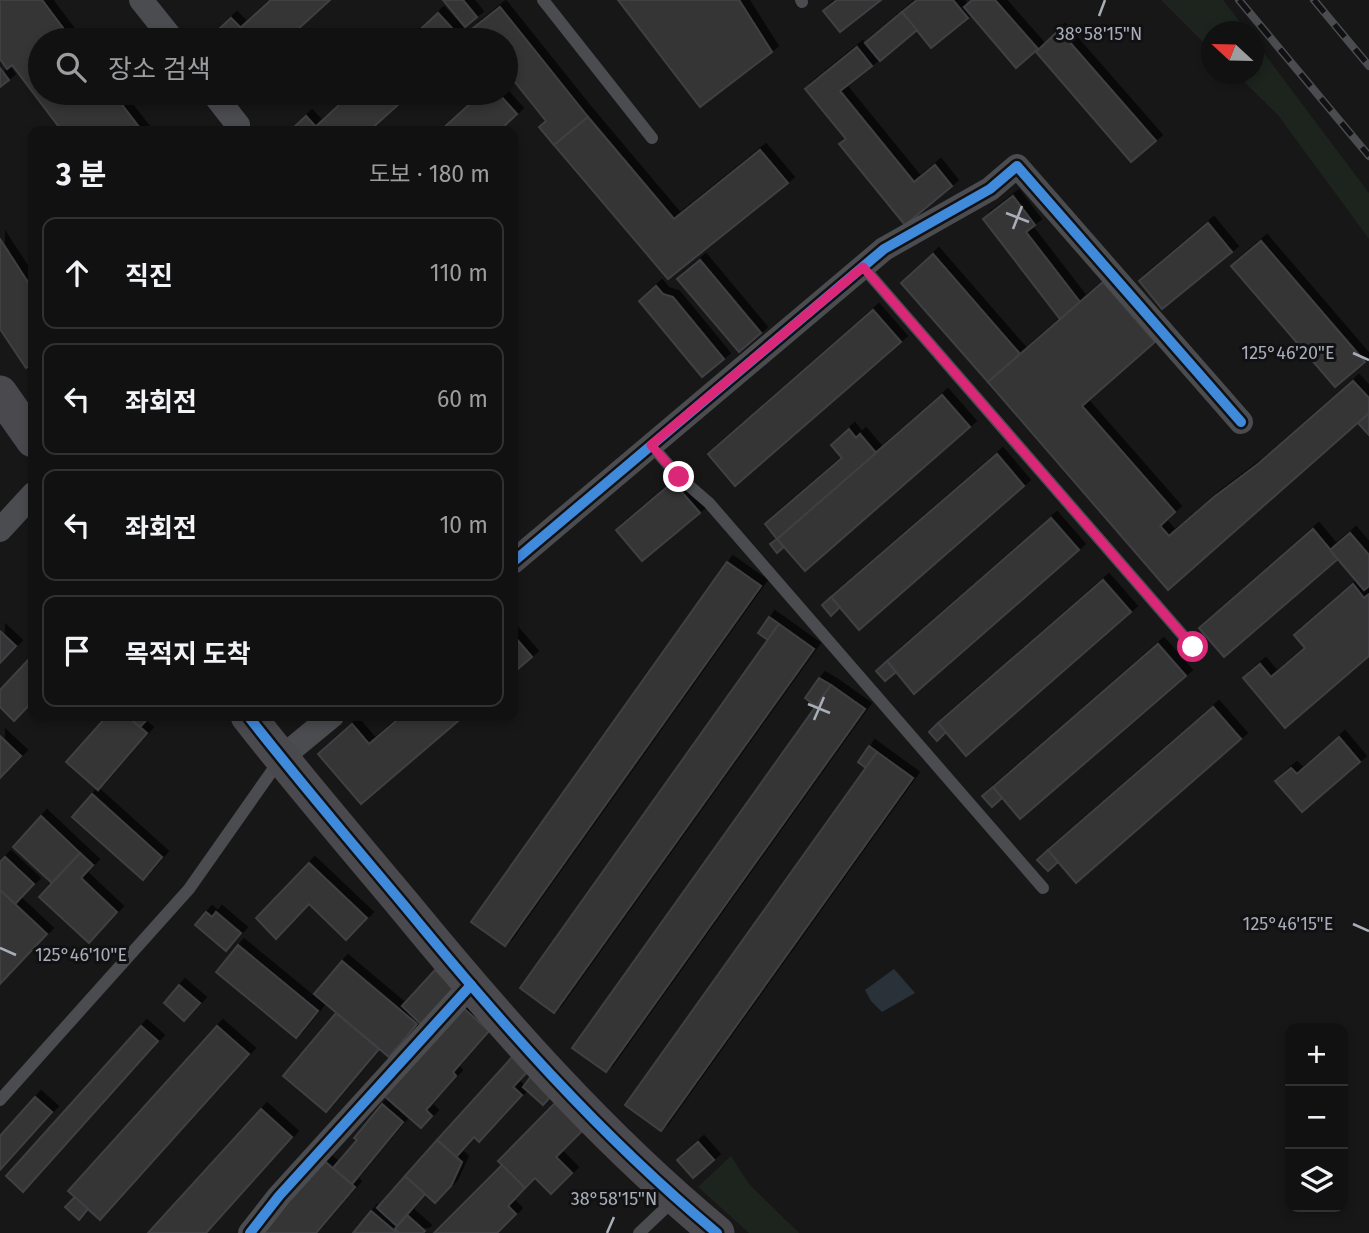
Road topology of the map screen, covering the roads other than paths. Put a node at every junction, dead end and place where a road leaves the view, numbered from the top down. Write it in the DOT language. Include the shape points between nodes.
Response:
graph roads {
  1 [pos="141,0"];
  2 [pos="542,0"];
  3 [pos="163,28"];
  4 [pos="223,105"];
  5 [pos="239,125"];
  6 [pos="652,138"];
  7 [pos="863,267"];
  8 [pos="0,393"];
  9 [pos="1241,422"];
  10 [pos="28,433"];
  11 [pos="651,445"];
  12 [pos="28,499"];
  13 [pos="0,530"];
  14 [pos="518,558"];
  15 [pos="1193,647"];
  16 [pos="252,721"];
  17 [pos="325,721"];
  18 [pos="281,758"];
  19 [pos="1043,888"];
  20 [pos="471,985"];
  21 [pos="0,1100"];
  22 [pos="675,1199"];
  23 [pos="250,1233"];
  24 [pos="639,1233"];
  25 [pos="717,1233"];
  1 -- 3 [label="street"];
  2 -- 6 [label="lane"];
  4 -- 5 [label="street"];
  7 -- 9 [label="street" via="884,249 990,189 1017,166"];
  7 -- 11 [label="street"];
  7 -- 15 [label="lane"];
  8 -- 10 [label="street"];
  11 -- 14 [label="street"];
  11 -- 19 [label="lane" via="709,503"];
  12 -- 13 [label="street"];
  16 -- 18 [label="street"];
  17 -- 18 [label="street"];
  18 -- 20 [label="street"];
  18 -- 21 [label="lane" via="189,889"];
  20 -- 22 [label="street" via="560,1086"];
  20 -- 23 [label="street"];
  22 -- 24 [label="lane"];
  22 -- 25 [label="street"];
}
